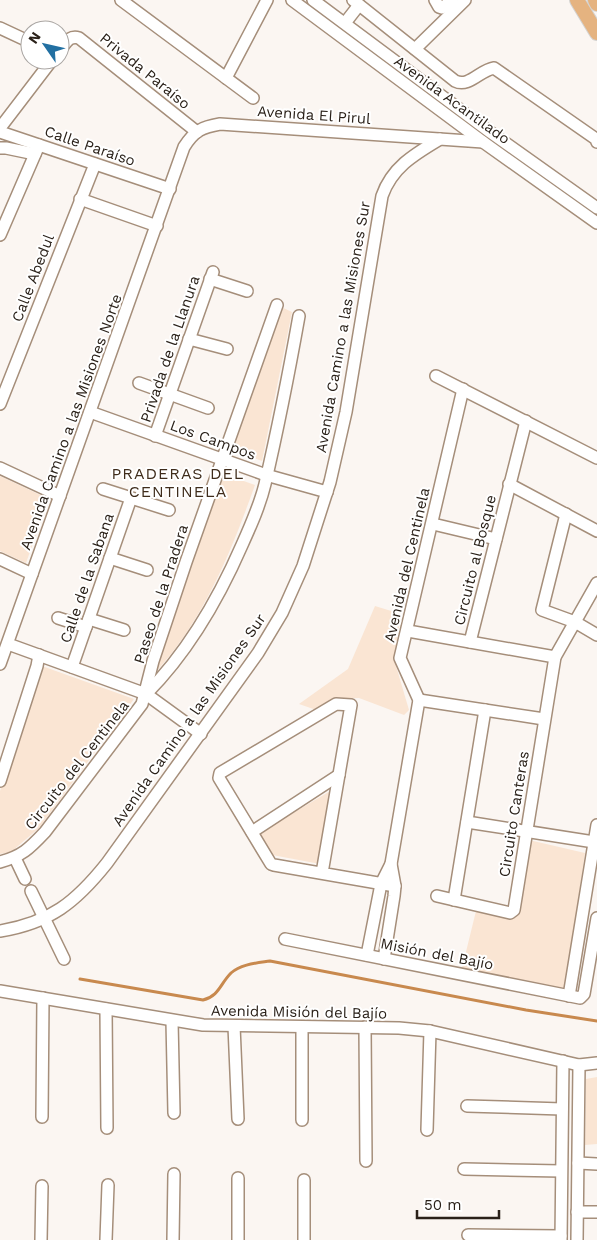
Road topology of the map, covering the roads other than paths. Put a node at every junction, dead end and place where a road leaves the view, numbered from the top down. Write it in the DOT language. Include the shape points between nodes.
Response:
graph roads {
  1 [pos="121,0"];
  2 [pos="267,0"];
  3 [pos="292,0"];
  4 [pos="313,0"];
  5 [pos="435,0"];
  6 [pos="452,0"];
  7 [pos="465,0"];
  8 [pos="577,0"];
  9 [pos="594,0"];
  10 [pos="358,4"];
  11 [pos="597,4"];
  12 [pos="345,23"];
  13 [pos="0,28"];
  14 [pos="597,33"];
  15 [pos="20,37"];
  16 [pos="70,37"];
  17 [pos="415,49"];
  18 [pos="44,70"];
  19 [pos="226,78"];
  20 [pos="253,98"];
  21 [pos="0,128"];
  22 [pos="0,132"];
  23 [pos="197,132"];
  24 [pos="490,132"];
  25 [pos="440,139"];
  26 [pos="483,142"];
  27 [pos="597,142"];
  28 [pos="0,148"];
  29 [pos="37,150"];
  30 [pos="95,164"];
  31 [pos="170,189"];
  32 [pos="80,199"];
  33 [pos="597,208"];
  34 [pos="597,222"];
  35 [pos="156,226"];
  36 [pos="0,235"];
  37 [pos="247,291"];
  38 [pos="277,305"];
  39 [pos="299,316"];
  40 [pos="190,338"];
  41 [pos="227,349"];
  42 [pos="436,376"];
  43 [pos="139,383"];
  44 [pos="463,389"];
  45 [pos="170,394"];
  46 [pos="0,404"];
  47 [pos="208,408"];
  48 [pos="90,412"];
  49 [pos="526,421"];
  50 [pos="156,436"];
  51 [pos="597,458"];
  52 [pos="222,460"];
  53 [pos="0,468"];
  54 [pos="266,475"];
  55 [pos="509,484"];
  56 [pos="103,489"];
  57 [pos="326,492"];
  58 [pos="60,496"];
  59 [pos="131,498"];
  60 [pos="169,510"];
  61 [pos="566,514"];
  62 [pos="433,524"];
  63 [pos="597,531"];
  64 [pos="496,539"];
  65 [pos="110,558"];
  66 [pos="0,559"];
  67 [pos="147,570"];
  68 [pos="32,574"];
  69 [pos="597,583"];
  70 [pos="58,618"];
  71 [pos="575,622"];
  72 [pos="87,623"];
  73 [pos="124,630"];
  74 [pos="408,631"];
  75 [pos="597,635"];
  76 [pos="470,642"];
  77 [pos="8,644"];
  78 [pos="39,655"];
  79 [pos="554,657"];
  80 [pos="1,659"];
  81 [pos="72,667"];
  82 [pos="146,694"];
  83 [pos="419,700"];
  84 [pos="485,710"];
  85 [pos="544,719"];
  86 [pos="201,734"];
  87 [pos="339,776"];
  88 [pos="0,781"];
  89 [pos="467,822"];
  90 [pos="597,825"];
  91 [pos="526,830"];
  92 [pos="252,832"];
  93 [pos="594,842"];
  94 [pos="16,858"];
  95 [pos="0,862"];
  96 [pos="391,864"];
  97 [pos="322,873"];
  98 [pos="26,880"];
  99 [pos="381,884"];
  100 [pos="395,886"];
  101 [pos="30,891"];
  102 [pos="437,896"];
  103 [pos="454,900"];
  104 [pos="597,918"];
  105 [pos="44,919"];
  106 [pos="0,931"];
  107 [pos="285,939"];
  108 [pos="367,955"];
  109 [pos="64,959"];
  110 [pos="384,959"];
  111 [pos="0,991"];
  112 [pos="569,996"];
  113 [pos="43,998"];
  114 [pos="106,1010"];
  115 [pos="172,1021"];
  116 [pos="234,1026"];
  117 [pos="302,1027"];
  118 [pos="365,1027"];
  119 [pos="430,1031"];
  120 [pos="563,1061"];
  121 [pos="597,1063"];
  122 [pos="579,1064"];
  123 [pos="467,1106"];
  124 [pos="562,1109"];
  125 [pos="174,1114"];
  126 [pos="42,1117"];
  127 [pos="238,1119"];
  128 [pos="302,1120"];
  129 [pos="107,1128"];
  130 [pos="427,1130"];
  131 [pos="366,1161"];
  132 [pos="578,1164"];
  133 [pos="597,1164"];
  134 [pos="468,1169"];
  135 [pos="562,1171"];
  136 [pos="174,1174"];
  137 [pos="238,1178"];
  138 [pos="304,1180"];
  139 [pos="108,1185"];
  140 [pos="42,1186"];
  141 [pos="577,1212"];
  142 [pos="597,1212"];
  143 [pos="468,1235"];
  144 [pos="561,1238"];
  145 [pos="41,1240"];
  146 [pos="106,1240"];
  147 [pos="173,1240"];
  148 [pos="238,1240"];
  149 [pos="304,1240"];
  150 [pos="577,1240"];
  1 -- 19 [label="street"];
  2 -- 19 [label="street"];
  3 -- 26 [label="street, Avenida Acantilado"];
  4 -- 12 [label="street, Avenida Acantilado"];
  5 -- 6 [label="street" via="442,8"];
  7 -- 17 [label="street"];
  8 -- 14 [label="main road"];
  9 -- 11 [label="main road"];
  10 -- 12 [label="street"];
  10 -- 17 [label="street"];
  12 -- 24 [label="street, Avenida Acantilado"];
  13 -- 15 [label="street"];
  16 -- 23 [label="street, Privada Paraíso" via="79,38"];
  17 -- 27 [label="street" via="460,84 488,69 499,70"];
  18 -- 21 [label="street"];
  19 -- 20 [label="street"];
  22 -- 29 [label="street, Calle Paraíso"];
  23 -- 25 [label="street, Avenida El Pirul" via="220,124"];
  23 -- 31 [label="street" via="184,148"];
  24 -- 26 [label="street"];
  24 -- 33 [label="street, Avenida Acantilado"];
  25 -- 26 [label="street, Avenida El Pirul"];
  25 -- 57 [label="street, Avenida Camino a las Misiones Sur" via="398,168 382,196 346,412"];
  26 -- 34 [label="street, Avenida Acantilado"];
  28 -- 29 [label="street"];
  29 -- 30 [label="street, Calle Paraíso"];
  29 -- 36 [label="street"];
  30 -- 31 [label="street, Calle Paraíso"];
  30 -- 32 [label="street, Calle Abedul"];
  31 -- 35 [label="street, Avenida Camino a las Misiones Norte"];
  32 -- 35 [label="street"];
  32 -- 46 [label="street, Calle Abedul"];
  35 -- 48 [label="street, Avenida Camino a las Misiones Norte"];
  37 -- 40 [label="street, Privada de la Llanura" via="212,276"];
  38 -- 52 [label="street, Paseo de la Pradera"];
  39 -- 54 [label="street"];
  40 -- 41 [label="street"];
  40 -- 45 [label="street, Privada de la Llanura"];
  42 -- 44 [label="street"];
  43 -- 45 [label="street"];
  44 -- 49 [label="street"];
  44 -- 62 [label="street, Avenida del Centinela"];
  45 -- 47 [label="street"];
  45 -- 50 [label="street, Privada de la Llanura"];
  48 -- 50 [label="street, Los Campos"];
  48 -- 58 [label="street, Avenida Camino a las Misiones Norte"];
  49 -- 51 [label="street"];
  49 -- 55 [label="street, Circuito al Bosque"];
  50 -- 52 [label="street, Los Campos"];
  52 -- 54 [label="street, Los Campos"];
  52 -- 82 [label="street, Paseo de la Pradera" via="153,661"];
  53 -- 58 [label="street"];
  54 -- 57 [label="street, Los Campos"];
  54 -- 82 [label="street" via="253,520 216,600 172,665"];
  55 -- 61 [label="street, Circuito al Bosque"];
  55 -- 64 [label="street, Circuito al Bosque"];
  56 -- 59 [label="street"];
  57 -- 86 [label="street, Avenida Camino a las Misiones Sur" via="303,566 282,612 258,653"];
  58 -- 68 [label="street, Avenida Camino a las Misiones Norte"];
  59 -- 60 [label="street"];
  59 -- 65 [label="street, Calle de la Sabana"];
  61 -- 63 [label="street, Circuito al Bosque"];
  61 -- 71 [label="street" via="542,610"];
  62 -- 64 [label="street"];
  62 -- 74 [label="street, Avenida del Centinela"];
  64 -- 76 [label="street, Circuito al Bosque"];
  65 -- 67 [label="street"];
  65 -- 72 [label="street, Calle de la Sabana"];
  66 -- 68 [label="street"];
  68 -- 77 [label="street, Avenida Camino a las Misiones Norte"];
  69 -- 71 [label="street"];
  70 -- 72 [label="street"];
  71 -- 75 [label="street"];
  71 -- 79 [label="street"];
  72 -- 73 [label="street"];
  72 -- 81 [label="street, Calle de la Sabana"];
  74 -- 76 [label="street, Circuito al Bosque"];
  74 -- 83 [label="street, Avenida del Centinela" via="400,658"];
  76 -- 79 [label="street, Circuito al Bosque"];
  77 -- 78 [label="street, Calle de la Sabana"];
  77 -- 80 [label="street, Avenida Camino a las Misiones Norte"];
  78 -- 81 [label="street, Calle de la Sabana"];
  78 -- 88 [label="street"];
  79 -- 85 [label="street"];
  81 -- 82 [label="street, Calle de la Sabana"];
  82 -- 86 [label="street, Calle de la Sabana"];
  82 -- 94 [label="street, Circuito del Centinela" via="142,704 45,832"];
  83 -- 84 [label="street"];
  83 -- 96 [label="street"];
  84 -- 85 [label="street"];
  84 -- 89 [label="street"];
  85 -- 91 [label="street, Circuito Canteras"];
  86 -- 105 [label="street, Avenida Camino a las Misiones Sur" via="88,887"];
  87 -- 92 [label="street"];
  87 -- 92 [label="street" via="351,705 336,704 220,773 219,778"];
  87 -- 97 [label="street"];
  89 -- 91 [label="street"];
  89 -- 103 [label="street"];
  90 -- 93 [label="street"];
  91 -- 93 [label="street"];
  91 -- 103 [label="street, Circuito Canteras" via="512,913"];
  92 -- 97 [label="street" via="271,864"];
  93 -- 112 [label="street"];
  94 -- 95 [label="street, Circuito del Centinela"];
  94 -- 98 [label="street"];
  96 -- 99 [label="street"];
  96 -- 100 [label="street"];
  97 -- 99 [label="street"];
  99 -- 100 [label="street"];
  99 -- 108 [label="street"];
  100 -- 110 [label="street"];
  101 -- 105 [label="street"];
  102 -- 103 [label="street, Circuito Canteras"];
  104 -- 112 [label="street, Misión del Bajío" via="583,997"];
  105 -- 106 [label="street, Avenida Camino a las Misiones Sur"];
  105 -- 109 [label="street"];
  107 -- 108 [label="street, Misión del Bajío"];
  108 -- 110 [label="street, Misión del Bajío"];
  110 -- 112 [label="street, Misión del Bajío"];
  111 -- 113 [label="street, Avenida Misión del Bajío"];
  113 -- 114 [label="street, Avenida Misión del Bajío"];
  113 -- 126 [label="street"];
  114 -- 115 [label="street, Avenida Misión del Bajío"];
  114 -- 129 [label="street"];
  115 -- 116 [label="street, Avenida Misión del Bajío"];
  115 -- 125 [label="street"];
  116 -- 117 [label="street, Avenida Misión del Bajío"];
  116 -- 127 [label="street"];
  117 -- 118 [label="street, Avenida Misión del Bajío"];
  117 -- 128 [label="street"];
  118 -- 119 [label="street, Avenida Misión del Bajío"];
  118 -- 131 [label="street"];
  119 -- 120 [label="street, Avenida Misión del Bajío"];
  119 -- 130 [label="street"];
  120 -- 122 [label="street, Avenida Misión del Bajío"];
  120 -- 124 [label="street"];
  121 -- 122 [label="street, Avenida Misión del Bajío"];
  122 -- 132 [label="street"];
  123 -- 124 [label="street"];
  124 -- 135 [label="street"];
  132 -- 133 [label="street"];
  132 -- 141 [label="street"];
  134 -- 135 [label="street"];
  135 -- 144 [label="street"];
  136 -- 147 [label="street"];
  137 -- 148 [label="street"];
  138 -- 149 [label="street"];
  139 -- 146 [label="street"];
  140 -- 145 [label="street"];
  141 -- 142 [label="street"];
  141 -- 150 [label="street"];
  143 -- 144 [label="street"];
}
